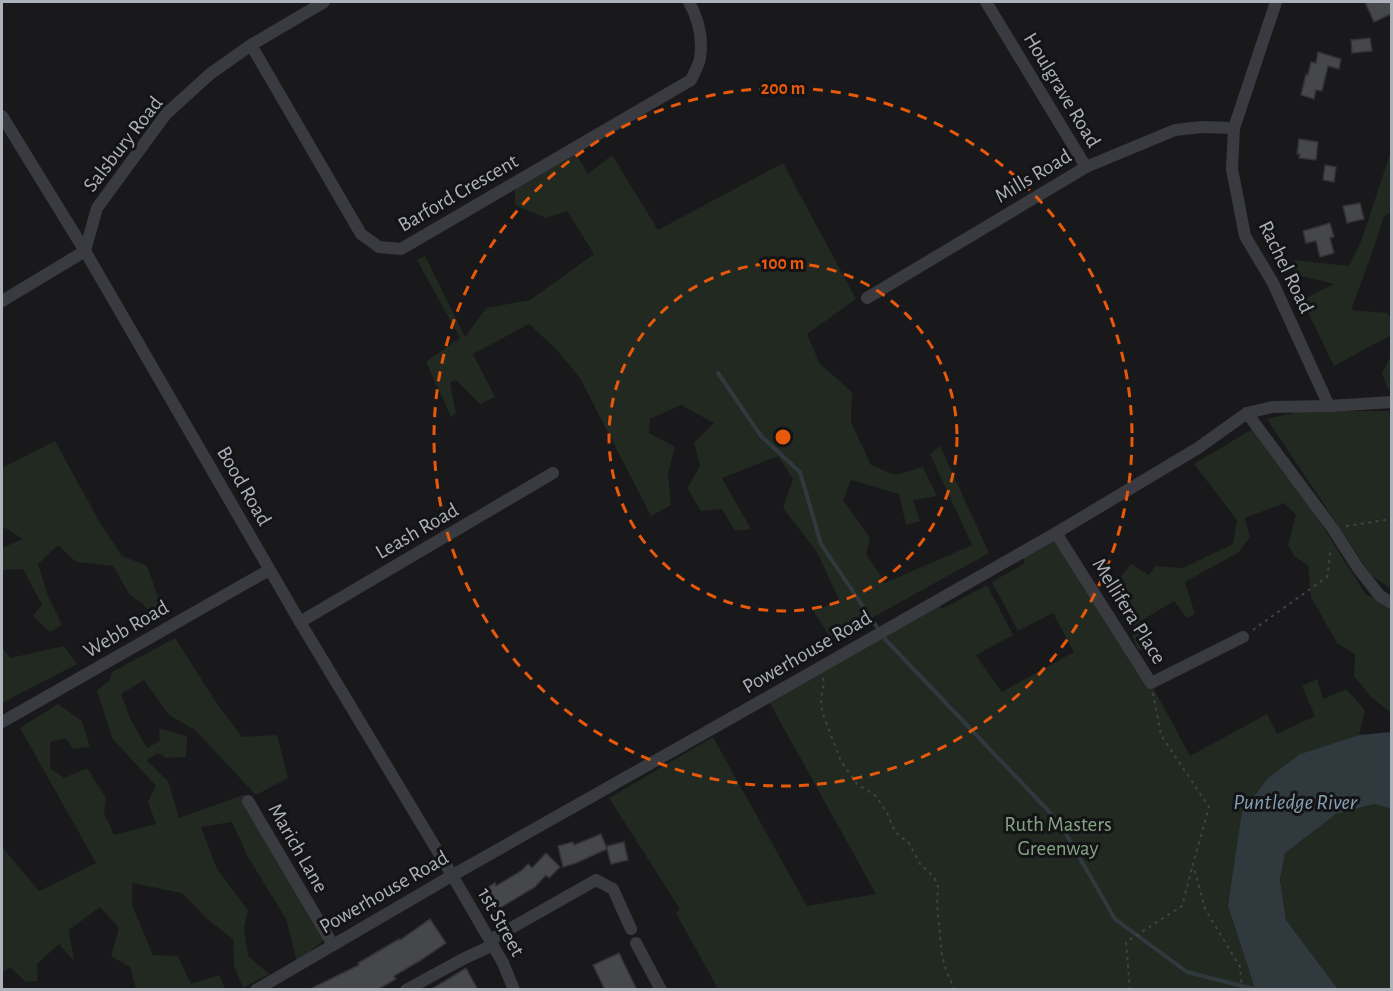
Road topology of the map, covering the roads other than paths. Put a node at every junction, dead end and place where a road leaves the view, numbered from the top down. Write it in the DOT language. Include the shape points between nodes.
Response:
graph roads {
  1 [pos="324,2"];
  2 [pos="689,2"];
  3 [pos="986,2"];
  4 [pos="1276,2"];
  5 [pos="251,45"];
  6 [pos="2,116"];
  7 [pos="1234,128"];
  8 [pos="1086,167"];
  9 [pos="85,251"];
  10 [pos="867,298"];
  11 [pos="2,302"];
  12 [pos="1392,402"];
  13 [pos="1329,406"];
  14 [pos="1247,413"];
  15 [pos="553,473"];
  16 [pos="1056,533"];
  17 [pos="269,570"];
  18 [pos="1392,603"];
  19 [pos="300,622"];
  20 [pos="1244,637"];
  21 [pos="2,722"];
  22 [pos="248,801"];
  23 [pos="452,875"];
  24 [pos="631,928"];
  25 [pos="491,943"];
  26 [pos="636,943"];
  27 [pos="333,945"];
  28 [pos="256,990"];
  29 [pos="406,990"];
  30 [pos="514,990"];
  31 [pos="661,990"];
  1 -- 5 [label="street, Salsbury Road"];
  2 -- 5 [label="street, Barford Crescent" via="701,37 700,59 691,80 400,249 379,247 361,234"];
  3 -- 8 [label="street, Houlgrave Road"];
  4 -- 7 [label="street, Rachel Road"];
  5 -- 9 [label="street, Salsbury Road" via="210,74 166,114 97,208"];
  6 -- 9 [label="street, Bood Road"];
  7 -- 8 [label="street, Mills Road" via="1175,130"];
  7 -- 13 [label="street, Rachel Road" via="1232,169 1245,236 1274,283"];
  8 -- 10 [label="street, Mills Road"];
  9 -- 11 [label="street"];
  9 -- 17 [label="street, Bood Road"];
  12 -- 13 [label="street, Powerhouse Road"];
  13 -- 14 [label="street, Powerhouse Road" via="1272,407"];
  14 -- 16 [label="street, Powerhouse Road" via="1198,448"];
  14 -- 18 [label="street" via="1358,568 1380,596"];
  15 -- 19 [label="street, Leash Road"];
  16 -- 20 [label="street, Mellifera Place" via="1151,683"];
  16 -- 23 [label="street, Powerhouse Road"];
  17 -- 19 [label="street, Bood Road"];
  17 -- 21 [label="street, Webb Road"];
  19 -- 23 [label="street, Bood Road"];
  22 -- 27 [label="street, Marich Lane"];
  23 -- 25 [label="street, 1st Street"];
  23 -- 27 [label="street, Powerhouse Road"];
  24 -- 25 [label="street" via="613,889 596,880"];
  25 -- 29 [label="street"];
  25 -- 30 [label="street, 1st Street"];
  26 -- 31 [label="street"];
  27 -- 28 [label="street, Powerhouse Road"];
}
